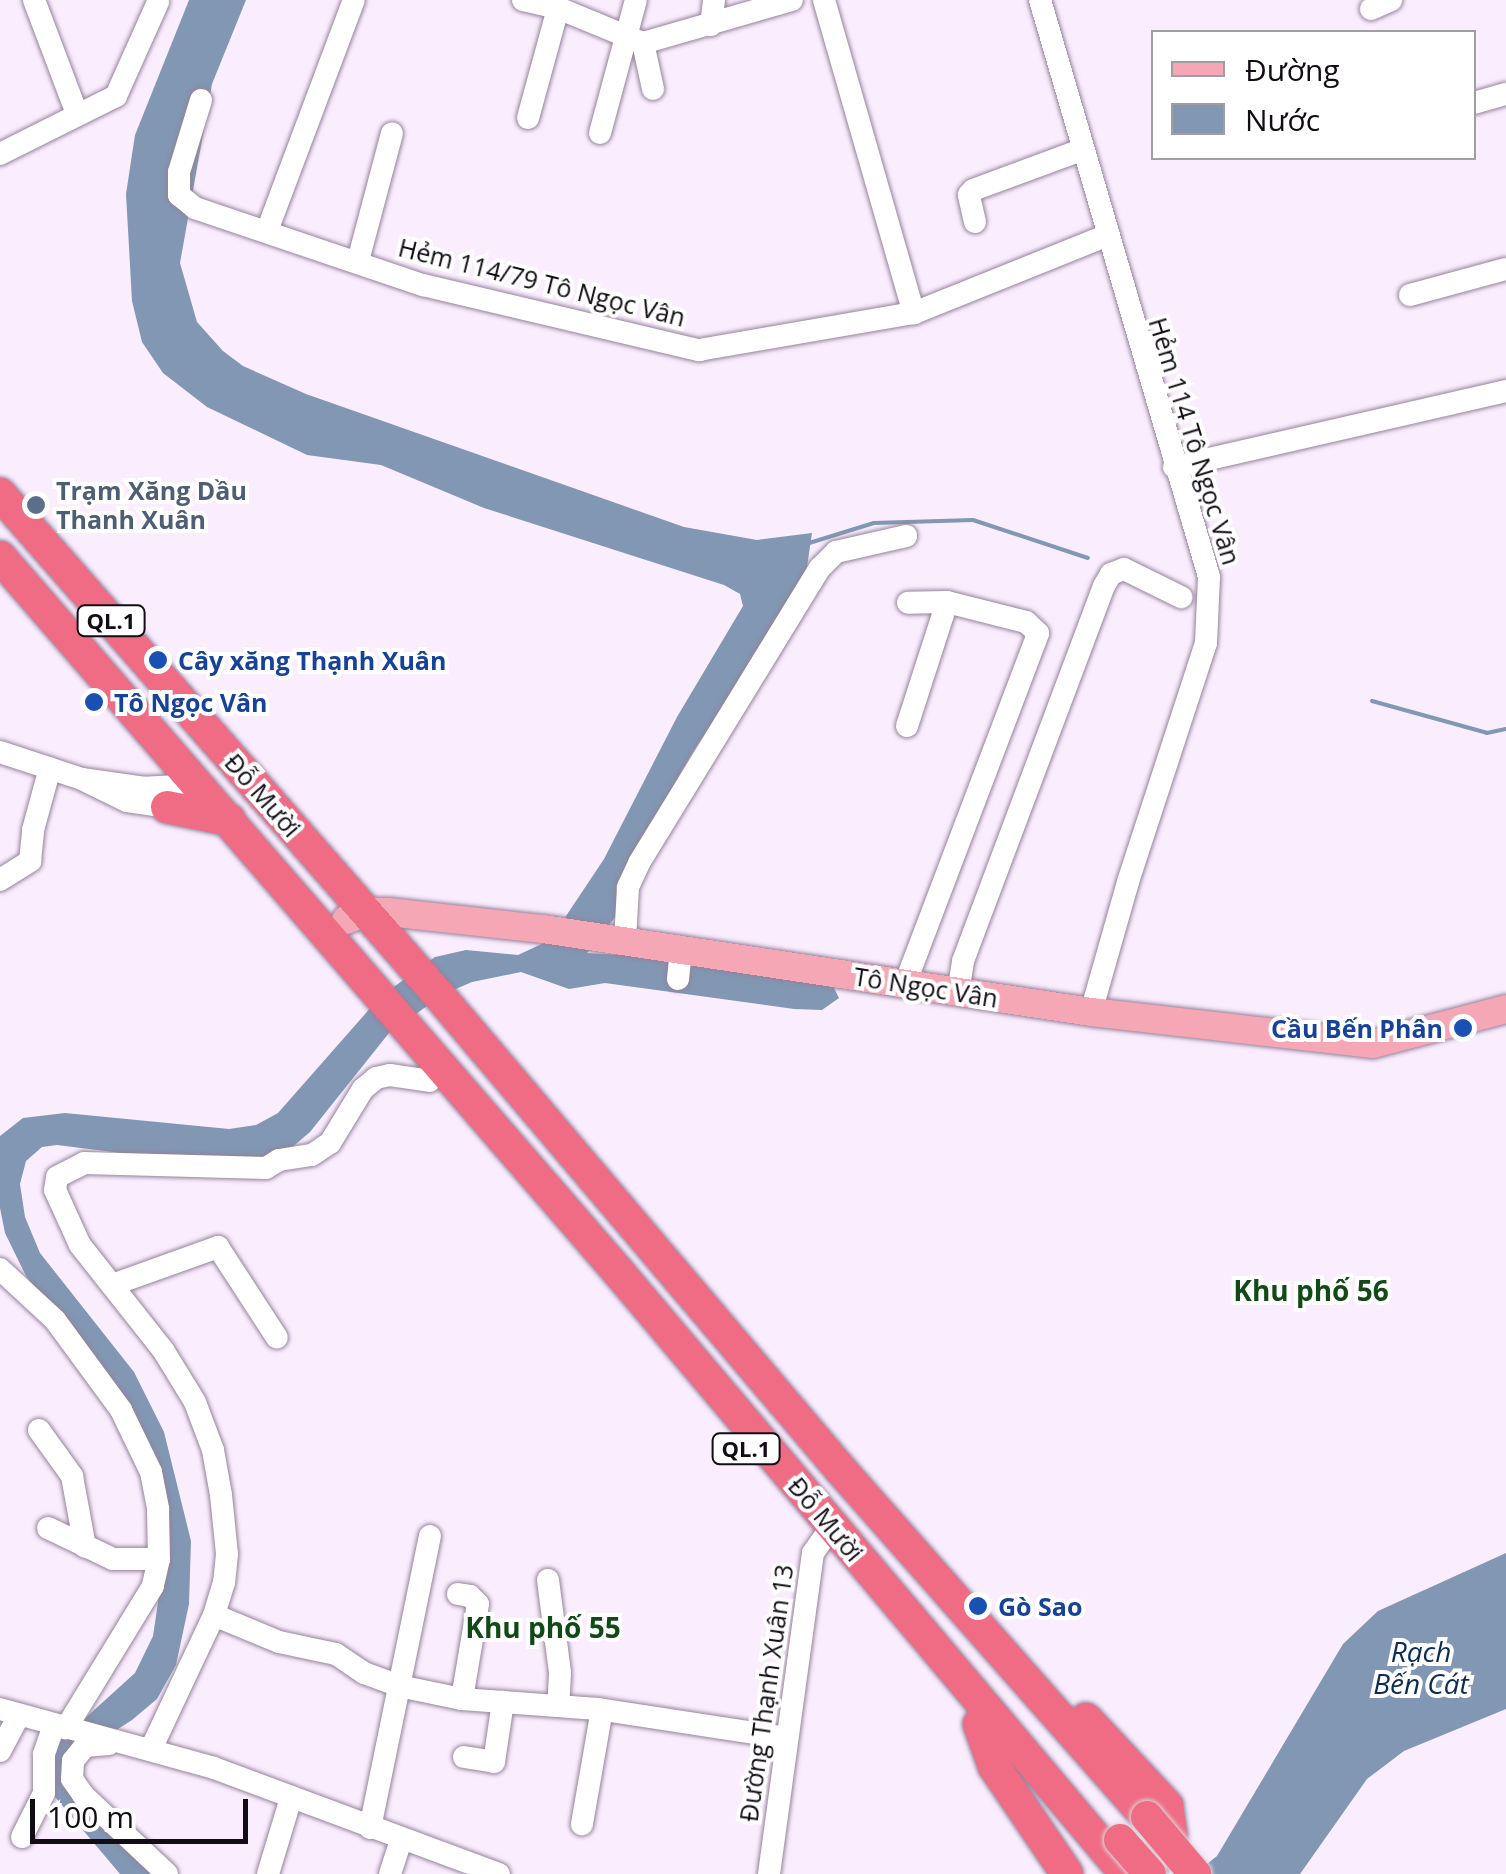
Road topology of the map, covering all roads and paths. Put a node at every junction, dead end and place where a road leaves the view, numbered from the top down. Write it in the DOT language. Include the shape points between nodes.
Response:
graph roads {
  1 [pos="34,0"];
  2 [pos="354,0"];
  3 [pos="523,0"];
  4 [pos="636,0"];
  5 [pos="714,0"];
  6 [pos="792,0"];
  7 [pos="824,0"];
  8 [pos="1040,0"];
  9 [pos="158,2"];
  10 [pos="558,8"];
  11 [pos="711,25"];
  12 [pos="636,40"];
  13 [pos="652,90"];
  14 [pos="1506,94"];
  15 [pos="201,100"];
  16 [pos="1476,102"];
  17 [pos="77,114"];
  18 [pos="528,118"];
  19 [pos="392,133"];
  20 [pos="600,133"];
  21 [pos="1080,150"];
  22 [pos="1,152"];
  23 [pos="974,222"];
  24 [pos="267,230"];
  25 [pos="1106,236"];
  26 [pos="358,260"];
  27 [pos="1506,268"];
  28 [pos="1410,295"];
  29 [pos="914,313"];
  30 [pos="1506,391"];
  31 [pos="1174,466"];
  32 [pos="0,494"];
  33 [pos="0,521"];
  34 [pos="906,536"];
  35 [pos="0,558"];
  36 [pos="0,586"];
  37 [pos="1181,596"];
  38 [pos="948,602"];
  39 [pos="908,603"];
  40 [pos="907,726"];
  41 [pos="0,752"];
  42 [pos="50,768"];
  43 [pos="193,775"];
  44 [pos="0,880"];
  45 [pos="355,916"];
  46 [pos="616,940"];
  47 [pos="383,980"];
  48 [pos="905,984"];
  49 [pos="958,993"];
  50 [pos="1506,1009"];
  51 [pos="1091,1012"];
  52 [pos="419,1020"];
  53 [pos="430,1081"];
  54 [pos="0,1269"];
  55 [pos="112,1285"];
  56 [pos="277,1338"];
  57 [pos="767,1397"];
  58 [pos="39,1430"];
  59 [pos="48,1528"];
  60 [pos="827,1531"];
  61 [pos="430,1536"];
  62 [pos="85,1547"];
  63 [pos="159,1558"];
  64 [pos="548,1580"];
  65 [pos="458,1594"];
  66 [pos="214,1615"];
  67 [pos="1009,1660"];
  68 [pos="399,1686"];
  69 [pos="462,1698"];
  70 [pos="503,1702"];
  71 [pos="558,1706"];
  72 [pos="598,1709"];
  73 [pos="10,1712"];
  74 [pos="63,1727"];
  75 [pos="787,1738"];
  76 [pos="135,1744"];
  77 [pos="0,1751"];
  78 [pos="464,1757"];
  79 [pos="292,1798"];
  80 [pos="582,1824"];
  81 [pos="370,1828"];
  82 [pos="22,1837"];
  83 [pos="401,1840"];
  84 [pos="1102,1863"];
  85 [pos="166,1874"];
  86 [pos="268,1874"];
  87 [pos="390,1874"];
  88 [pos="499,1874"];
  89 [pos="769,1874"];
  90 [pos="1148,1874"];
  91 [pos="1194,1874"];
  1 -- 17 [label="street"];
  2 -- 24 [label="street"];
  3 -- 10 [label="street"];
  4 -- 12 [label="street"];
  5 -- 11 [label="street"];
  6 -- 11 [label="street"];
  7 -- 29 [label="street"];
  8 -- 21 [label="street, Hẻm 114 Tô Ngọc Vân"];
  9 -- 17 [label="street" via="124,86"];
  10 -- 12 [label="street"];
  10 -- 18 [label="street"];
  11 -- 12 [label="street"];
  12 -- 13 [label="street"];
  12 -- 20 [label="street"];
  14 -- 16 [label="street"];
  15 -- 24 [label="street, Hẻm 114/79 Tô Ngọc Vân" via="179,172 179,195 195,208"];
  17 -- 22 [label="street"];
  19 -- 26 [label="street"];
  21 -- 23 [label="street" via="973,190"];
  21 -- 25 [label="street, Hẻm 114 Tô Ngọc Vân"];
  24 -- 26 [label="street, Hẻm 114/79 Tô Ngọc Vân"];
  25 -- 29 [label="street, Hẻm 114/79 Tô Ngọc Vân"];
  25 -- 31 [label="street, Hẻm 114 Tô Ngọc Vân"];
  26 -- 29 [label="street, Hẻm 114/79 Tô Ngọc Vân" via="423,285 700,350"];
  27 -- 28 [label="street"];
  30 -- 31 [label="street"];
  31 -- 51 [label="street, Hẻm 114 Tô Ngọc Vân" via="1209,576 1206,643"];
  32 -- 43 [label="highway, Đỗ Mười / QL.1"];
  33 -- 43 [label="highway, Đỗ Mười / QL.1"];
  34 -- 46 [label="street" via="836,552 820,568 639,864"];
  35 -- 43 [label="highway, Đỗ Mười / QL.1"];
  36 -- 43 [label="highway, Đỗ Mười / QL.1"];
  37 -- 49 [label="street" via="1124,569 1104,586 963,962"];
  38 -- 39 [label="street"];
  38 -- 40 [label="street"];
  38 -- 48 [label="street" via="1026,622 1038,633"];
  41 -- 42 [label="street"];
  42 -- 43 [label="street" via="145,788"];
  42 -- 44 [label="street" via="30,861"];
  43 -- 45 [label="highway, Đỗ Mười / QL.1"];
  43 -- 47 [label="highway, Đỗ Mười / QL.1" via="216,818"];
  45 -- 46 [label="main road, Tô Ngọc Vân"];
  45 -- 47 [label="highway, Đỗ Mười / QL.1"];
  46 -- 48 [label="main road, Tô Ngọc Vân" via="680,961 817,981"];
  47 -- 52 [label="highway, QL.1"];
  48 -- 49 [label="main road, Tô Ngọc Vân"];
  49 -- 51 [label="main road, Tô Ngọc Vân"];
  50 -- 51 [label="main road, Tô Ngọc Vân" via="1373,1044"];
  52 -- 53 [label="highway, Đỗ Mười / QL.1"];
  52 -- 57 [label="highway, Đỗ Mười / QL.1" via="692,1308"];
  52 -- 60 [label="highway, Đỗ Mười / QL.1"];
  53 -- 55 [label="street" via="376,1078 362,1089 330,1143 266,1168 84,1162 67,1168 55,1190 62,1210"];
  53 -- 60 [label="highway, Đỗ Mười / QL.1"];
  54 -- 63 [label="street" via="55,1320 121,1410 151,1472"];
  55 -- 56 [label="street" via="218,1248"];
  55 -- 66 [label="street" via="195,1402 213,1450 227,1554"];
  57 -- 67 [label="highway, Đỗ Mười / QL.1"];
  57 -- 84 [label="highway, Đỗ Mười / QL.1"];
  58 -- 62 [label="street" via="72,1476"];
  59 -- 62 [label="street"];
  60 -- 75 [label="street, Đường Thạnh Xuân 13" via="813,1552"];
  60 -- 84 [label="highway, Đỗ Mười / QL.1"];
  60 -- 84 [label="highway, Đỗ Mười / QL.1" via="979,1724"];
  61 -- 68 [label="street"];
  62 -- 63 [label="street" via="121,1560"];
  63 -- 74 [label="street" via="153,1586"];
  64 -- 71 [label="street"];
  65 -- 69 [label="street" via="478,1604"];
  66 -- 68 [label="street" via="279,1642 336,1654"];
  66 -- 76 [label="street"];
  67 -- 90 [label="highway" via="1050,1683 1167,1806 1171,1836"];
  67 -- 91 [label="highway, Đỗ Mười / QL.1, bridge"];
  68 -- 69 [label="street"];
  68 -- 81 [label="street"];
  69 -- 70 [label="street"];
  70 -- 71 [label="street"];
  70 -- 78 [label="street" via="494,1762"];
  71 -- 72 [label="street"];
  72 -- 75 [label="street"];
  72 -- 80 [label="street"];
  73 -- 74 [label="street"];
  73 -- 77 [label="street"];
  74 -- 76 [label="street"];
  74 -- 82 [label="street" via="44,1754 44,1794"];
  75 -- 89 [label="street, Đường Thạnh Xuân 13"];
  76 -- 79 [label="street"];
  76 -- 85 [label="street" via="85,1746 73,1761 72,1779"];
  79 -- 81 [label="street"];
  79 -- 86 [label="street"];
  81 -- 83 [label="street"];
  83 -- 87 [label="street"];
  83 -- 88 [label="street"];
  84 -- 90 [label="highway, QL.1, bridge"];
}
